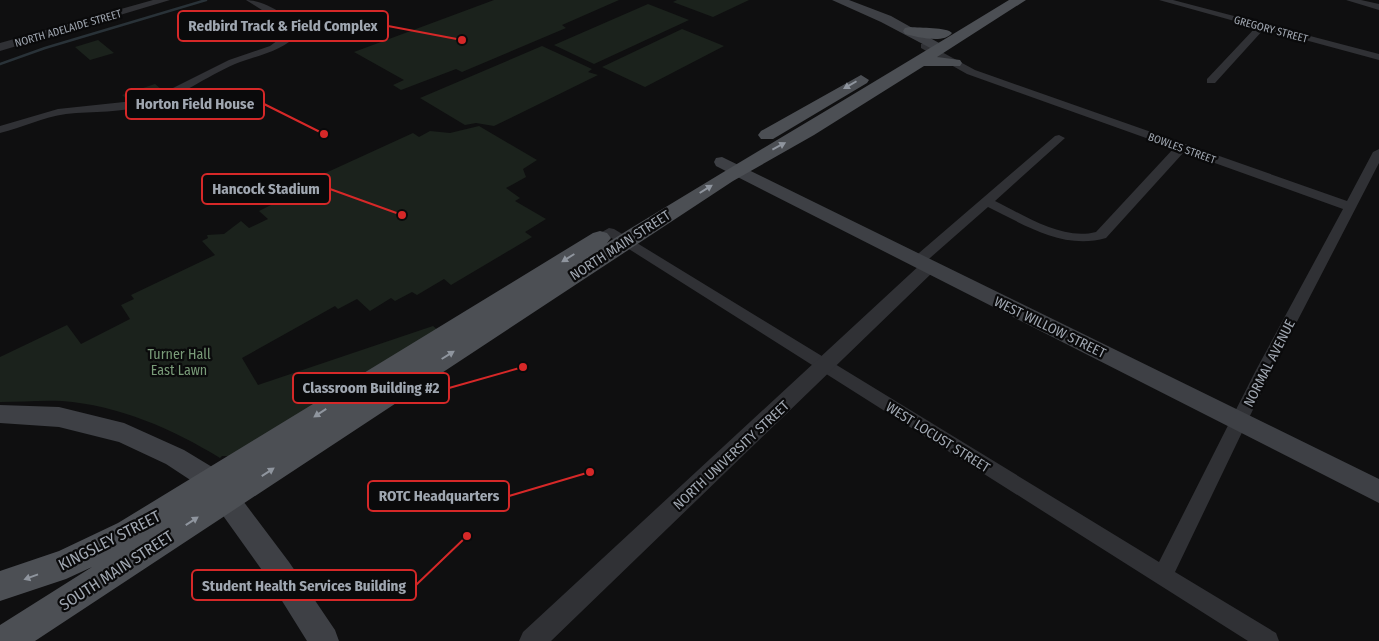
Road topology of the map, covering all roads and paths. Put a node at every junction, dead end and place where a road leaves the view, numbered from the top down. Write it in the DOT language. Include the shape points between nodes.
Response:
graph roads {
  1 [pos="165,0"];
  2 [pos="250,0"];
  3 [pos="838,0"];
  4 [pos="999,0"];
  5 [pos="1019,0"];
  6 [pos="1163,0"];
  7 [pos="1350,0"];
  8 [pos="825,1"];
  9 [pos="1379,7"];
  10 [pos="1262,26"];
  11 [pos="0,47"];
  12 [pos="932,47"];
  13 [pos="1379,57"];
  14 [pos="1211,81"];
  15 [pos="0,130"];
  16 [pos="1059,138"];
  17 [pos="1182,148"];
  18 [pos="1379,152"];
  19 [pos="729,166"];
  20 [pos="986,201"];
  21 [pos="1350,207"];
  22 [pos="617,237"];
  23 [pos="923,264"];
  24 [pos="824,367"];
  25 [pos="0,414"];
  26 [pos="1240,421"];
  27 [pos="220,490"];
  28 [pos="1379,492"];
  29 [pos="1163,576"];
  30 [pos="0,586"];
  31 [pos="5,641"];
  32 [pos="324,641"];
  33 [pos="532,641"];
  34 [pos="1268,641"];
  1 -- 11 [label="street, NORTH ADELAIDE STREET"];
  2 -- 15 [label="street" via="287,22 294,33 280,44 226,64 177,92 159,98 112,110 48,114"];
  3 -- 12 [label="main road" via="871,12"];
  4 -- 12 [label="main road, NORTH MAIN STREET"];
  5 -- 12 [label="main road, NORTH MAIN STREET"];
  6 -- 10 [label="street, GREGORY STREET"];
  7 -- 9 [label="street"];
  8 -- 12 [label="main road" via="871,18"];
  10 -- 13 [label="street, GREGORY STREET"];
  10 -- 14 [label="street"];
  12 -- 17 [label="street, BOWLES STREET" via="1014,88"];
  12 -- 19 [label="main road, NORTH MAIN STREET" via="840,91"];
  16 -- 20 [label="street, NORTH UNIVERSITY STREET"];
  17 -- 20 [label="street" via="1102,235 1093,239 1070,238"];
  17 -- 21 [label="street, BOWLES STREET"];
  18 -- 21 [label="street, NORMAL AVENUE"];
  19 -- 22 [label="main road, NORTH MAIN STREET"];
  19 -- 23 [label="main road, WEST WILLOW STREET"];
  20 -- 23 [label="street, NORTH UNIVERSITY STREET"];
  21 -- 26 [label="street, NORMAL AVENUE"];
  22 -- 24 [label="street, WEST LOCUST STREET"];
  22 -- 27 [label="main road, NORTH MAIN STREET"];
  23 -- 24 [label="street, NORTH UNIVERSITY STREET"];
  23 -- 26 [label="main road, WEST WILLOW STREET"];
  24 -- 29 [label="street, WEST LOCUST STREET"];
  24 -- 33 [label="street, NORTH UNIVERSITY STREET"];
  25 -- 27 [label="main road" via="59,418 124,433 175,457"];
  26 -- 28 [label="main road, WEST WILLOW STREET"];
  26 -- 29 [label="street, NORMAL AVENUE"];
  27 -- 30 [label="main road, KINGSLEY STREET, one-way" via="66,564"];
  31 -- 27 [label="main road, SOUTH MAIN STREET, one-way"];
  27 -- 32 [label="main road" via="279,571"];
  29 -- 34 [label="street, WEST LOCUST STREET"];
}
